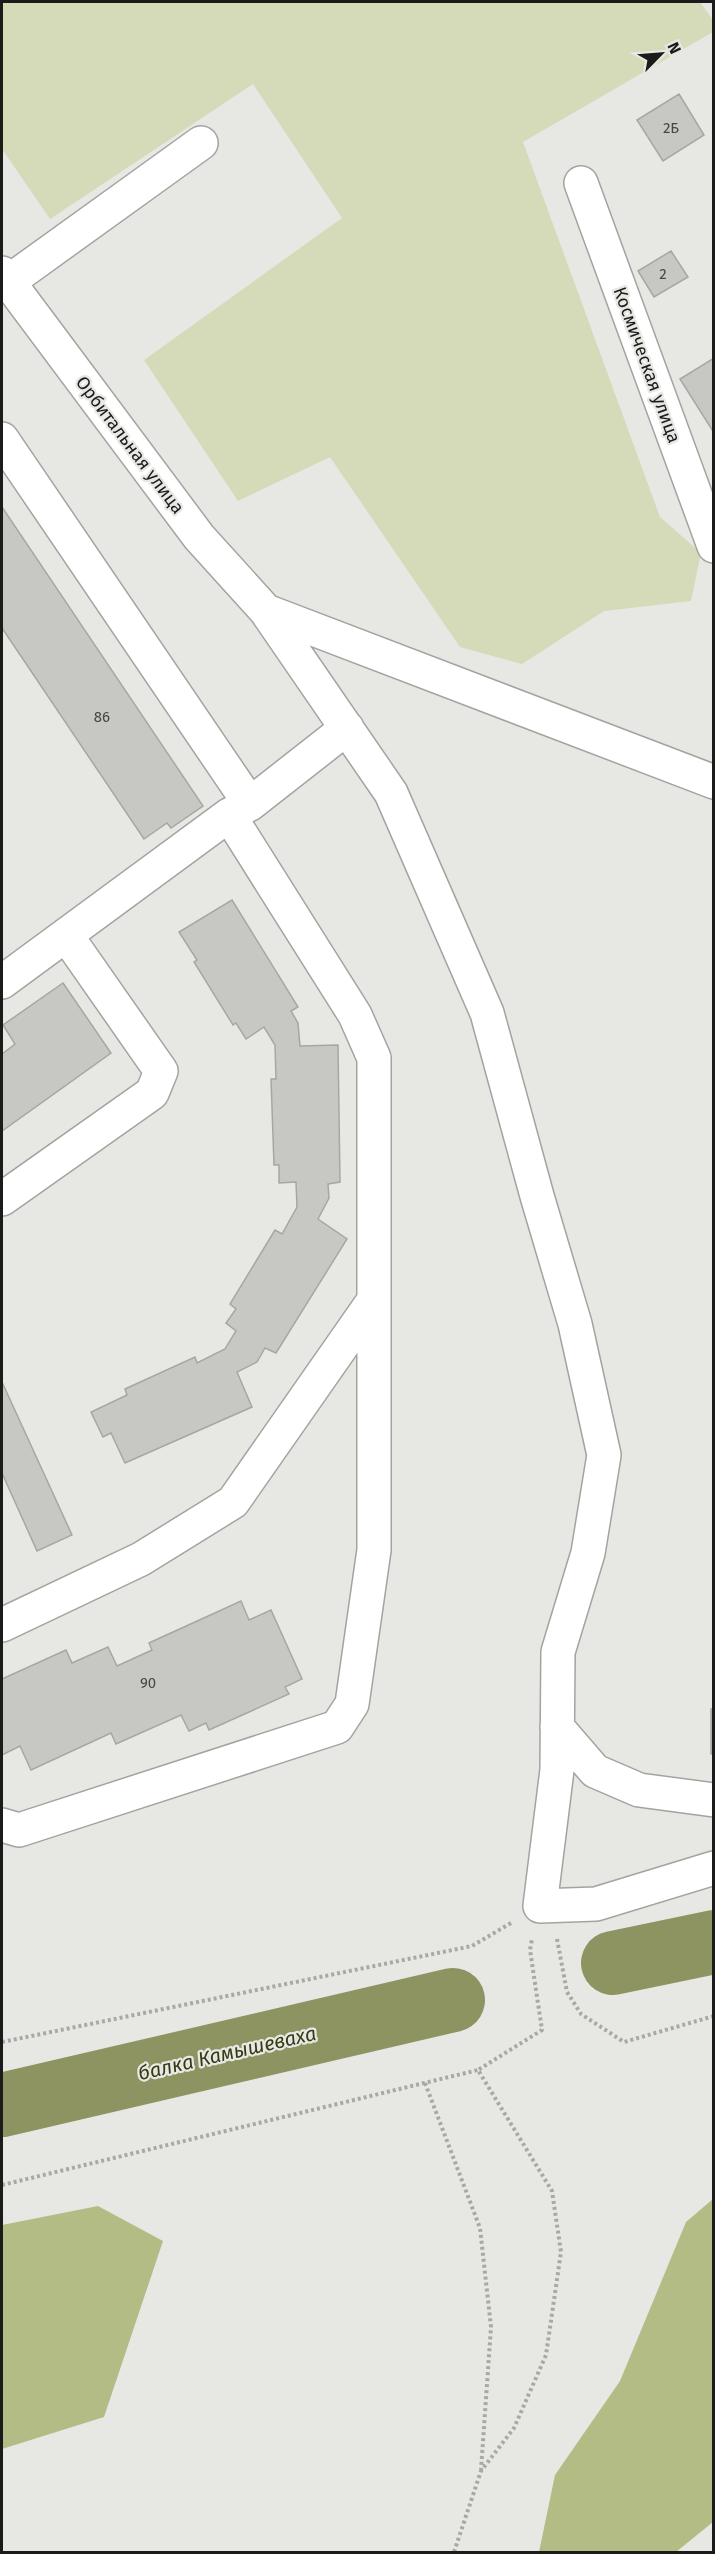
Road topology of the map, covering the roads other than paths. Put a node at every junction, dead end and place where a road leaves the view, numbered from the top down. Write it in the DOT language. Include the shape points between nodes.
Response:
graph roads {
  1 [pos="201,143"];
  2 [pos="581,183"];
  3 [pos="5,277"];
  4 [pos="2,439"];
  5 [pos="714,546"];
  6 [pos="266,610"];
  7 [pos="347,728"];
  8 [pos="714,782"];
  9 [pos="239,810"];
  10 [pos="66,935"];
  11 [pos="2,982"];
  12 [pos="2,1199"];
  13 [pos="374,1300"];
  14 [pos="2,1625"];
  15 [pos="557,1727"];
  16 [pos="714,1800"];
  17 [pos="2,1825"];
  18 [pos="714,1868"];
  1 -- 3 [label="street"];
  2 -- 5 [label="street, Космическая улица"];
  3 -- 6 [label="street, Орбитальная улица" via="199,537"];
  4 -- 9 [label="street"];
  6 -- 7 [label="street, Орбитальная улица"];
  6 -- 8 [label="street"];
  7 -- 9 [label="street"];
  7 -- 15 [label="street, Орбитальная улица" via="391,793 487,1013 575,1324 604,1455 588,1553 558,1652"];
  9 -- 10 [label="street"];
  9 -- 13 [label="street" via="355,1015 374,1058"];
  10 -- 11 [label="street"];
  10 -- 12 [label="street" via="161,1071 152,1093"];
  13 -- 14 [label="street" via="233,1502 141,1559"];
  13 -- 17 [label="street" via="374,1550 352,1704 337,1727 19,1830"];
  15 -- 16 [label="street" via="595,1771 639,1790"];
  15 -- 18 [label="street, Орбитальная улица" via="548,1906 596,1904"];
}
